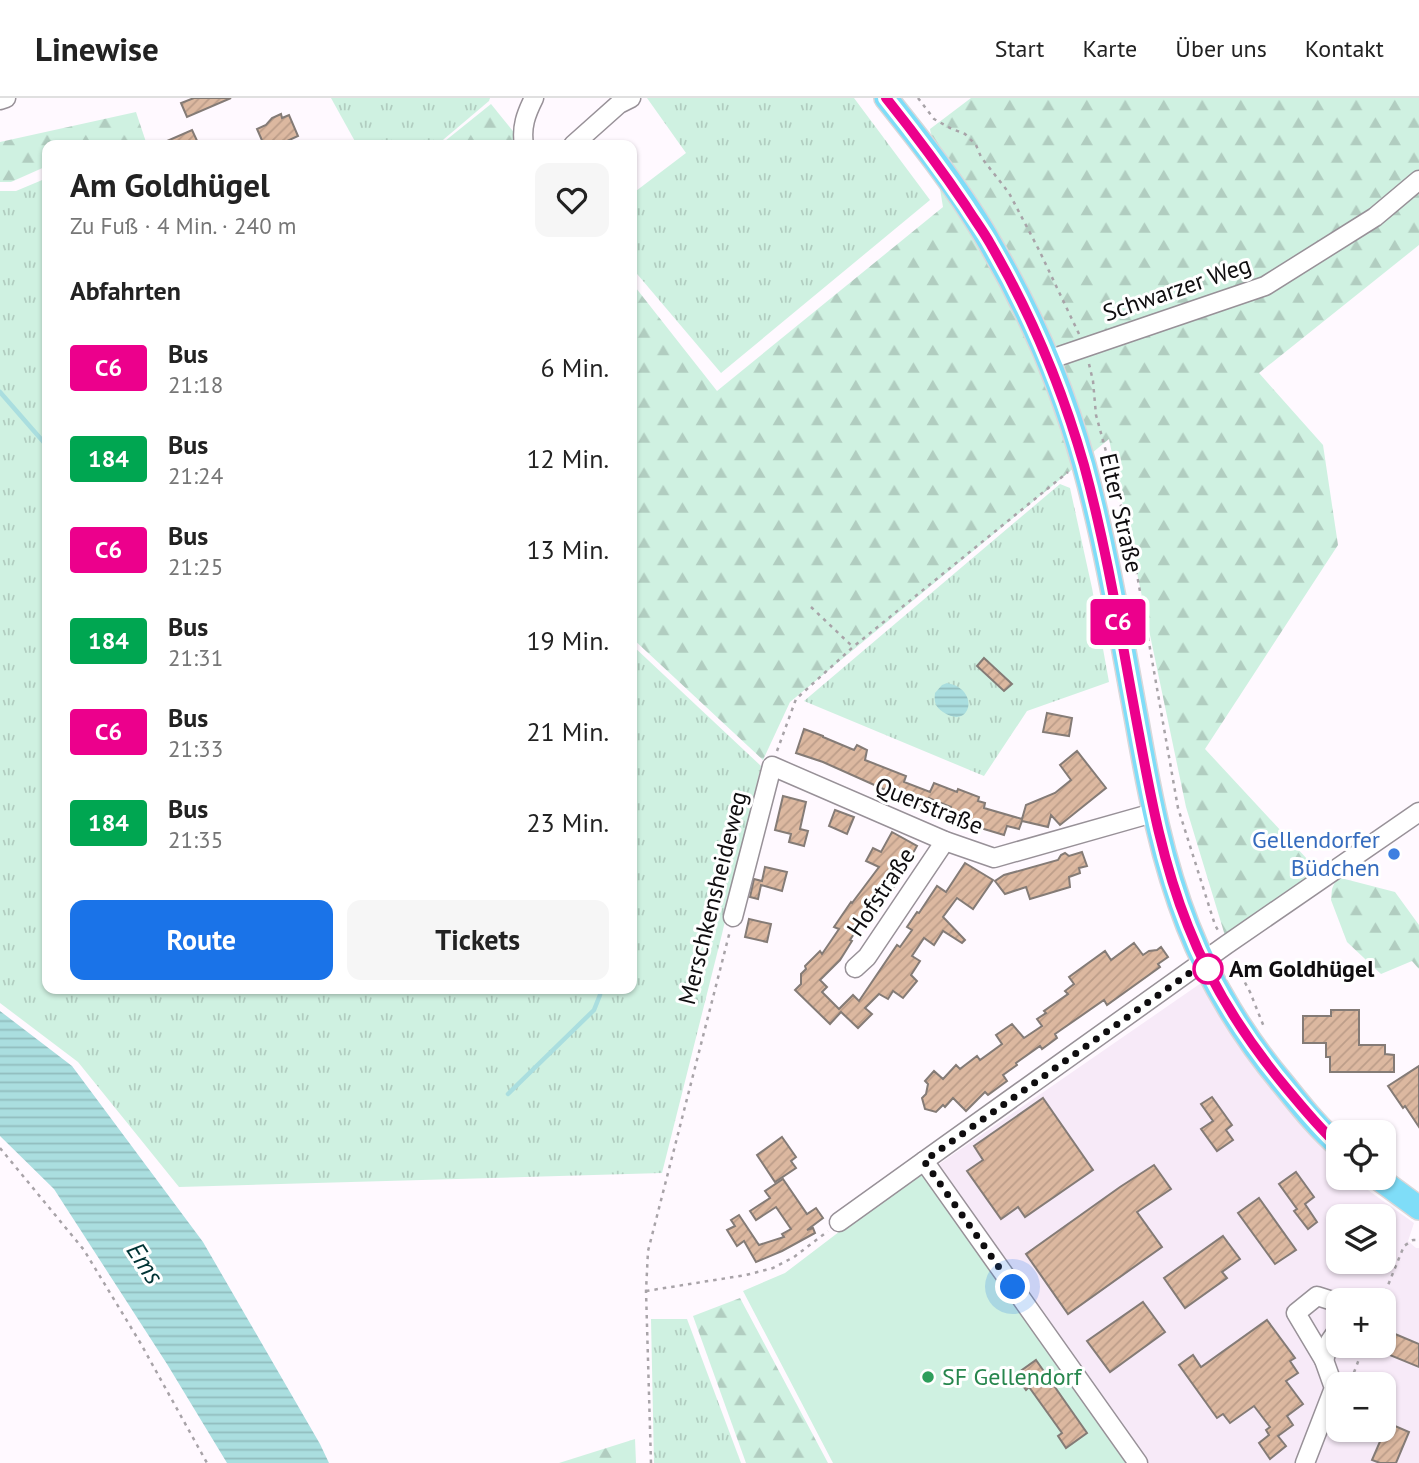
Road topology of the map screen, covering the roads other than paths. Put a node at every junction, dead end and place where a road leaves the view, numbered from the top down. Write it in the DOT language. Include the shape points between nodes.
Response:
graph roads {
  1 [pos="6,98"];
  2 [pos="534,98"];
  3 [pos="631,98"];
  4 [pos="886,98"];
  5 [pos="0,100"];
  6 [pos="523,140"];
  7 [pos="579,140"];
  8 [pos="1419,180"];
  9 [pos="1048,360"];
  10 [pos="772,766"];
  11 [pos="1419,812"];
  12 [pos="1153,813"];
  13 [pos="945,841"];
  14 [pos="733,917"];
  15 [pos="1205,962"];
  16 [pos="855,968"];
  17 [pos="1326,1133"];
  18 [pos="924,1161"];
  19 [pos="1394,1190"];
  20 [pos="1419,1208"];
  21 [pos="839,1222"];
  22 [pos="1326,1299"];
  23 [pos="1326,1354"];
  24 [pos="1324,1360"];
  25 [pos="1138,1463"];
  26 [pos="1305,1463"];
  1 -- 5 [label="street"];
  2 -- 6 [label="street"];
  3 -- 7 [label="street"];
  4 -- 9 [label="main road, Elter Straße" via="990,243"];
  8 -- 9 [label="street, Schwarzer Weg" via="1376,217 1265,286"];
  9 -- 12 [label="main road, Elter Straße" via="1073,430 1105,550"];
  10 -- 13 [label="street, Querstraße"];
  10 -- 14 [label="street, Merschkensheideweg"];
  11 -- 15 [label="street"];
  12 -- 13 [label="street, Querstraße" via="994,858"];
  12 -- 15 [label="main road, Elter Straße" via="1188,927"];
  13 -- 16 [label="street, Hofstraße"];
  15 -- 17 [label="main road, Elter Straße" via="1272,1071"];
  15 -- 18 [label="street"];
  18 -- 21 [label="street"];
  18 -- 25 [label="street"];
  19 -- 20 [label="main road"];
  22 -- 24 [label="street" via="1317,1296 1296,1313"];
  23 -- 24 [label="street"];
  24 -- 26 [label="street" via="1334,1388"];
}
